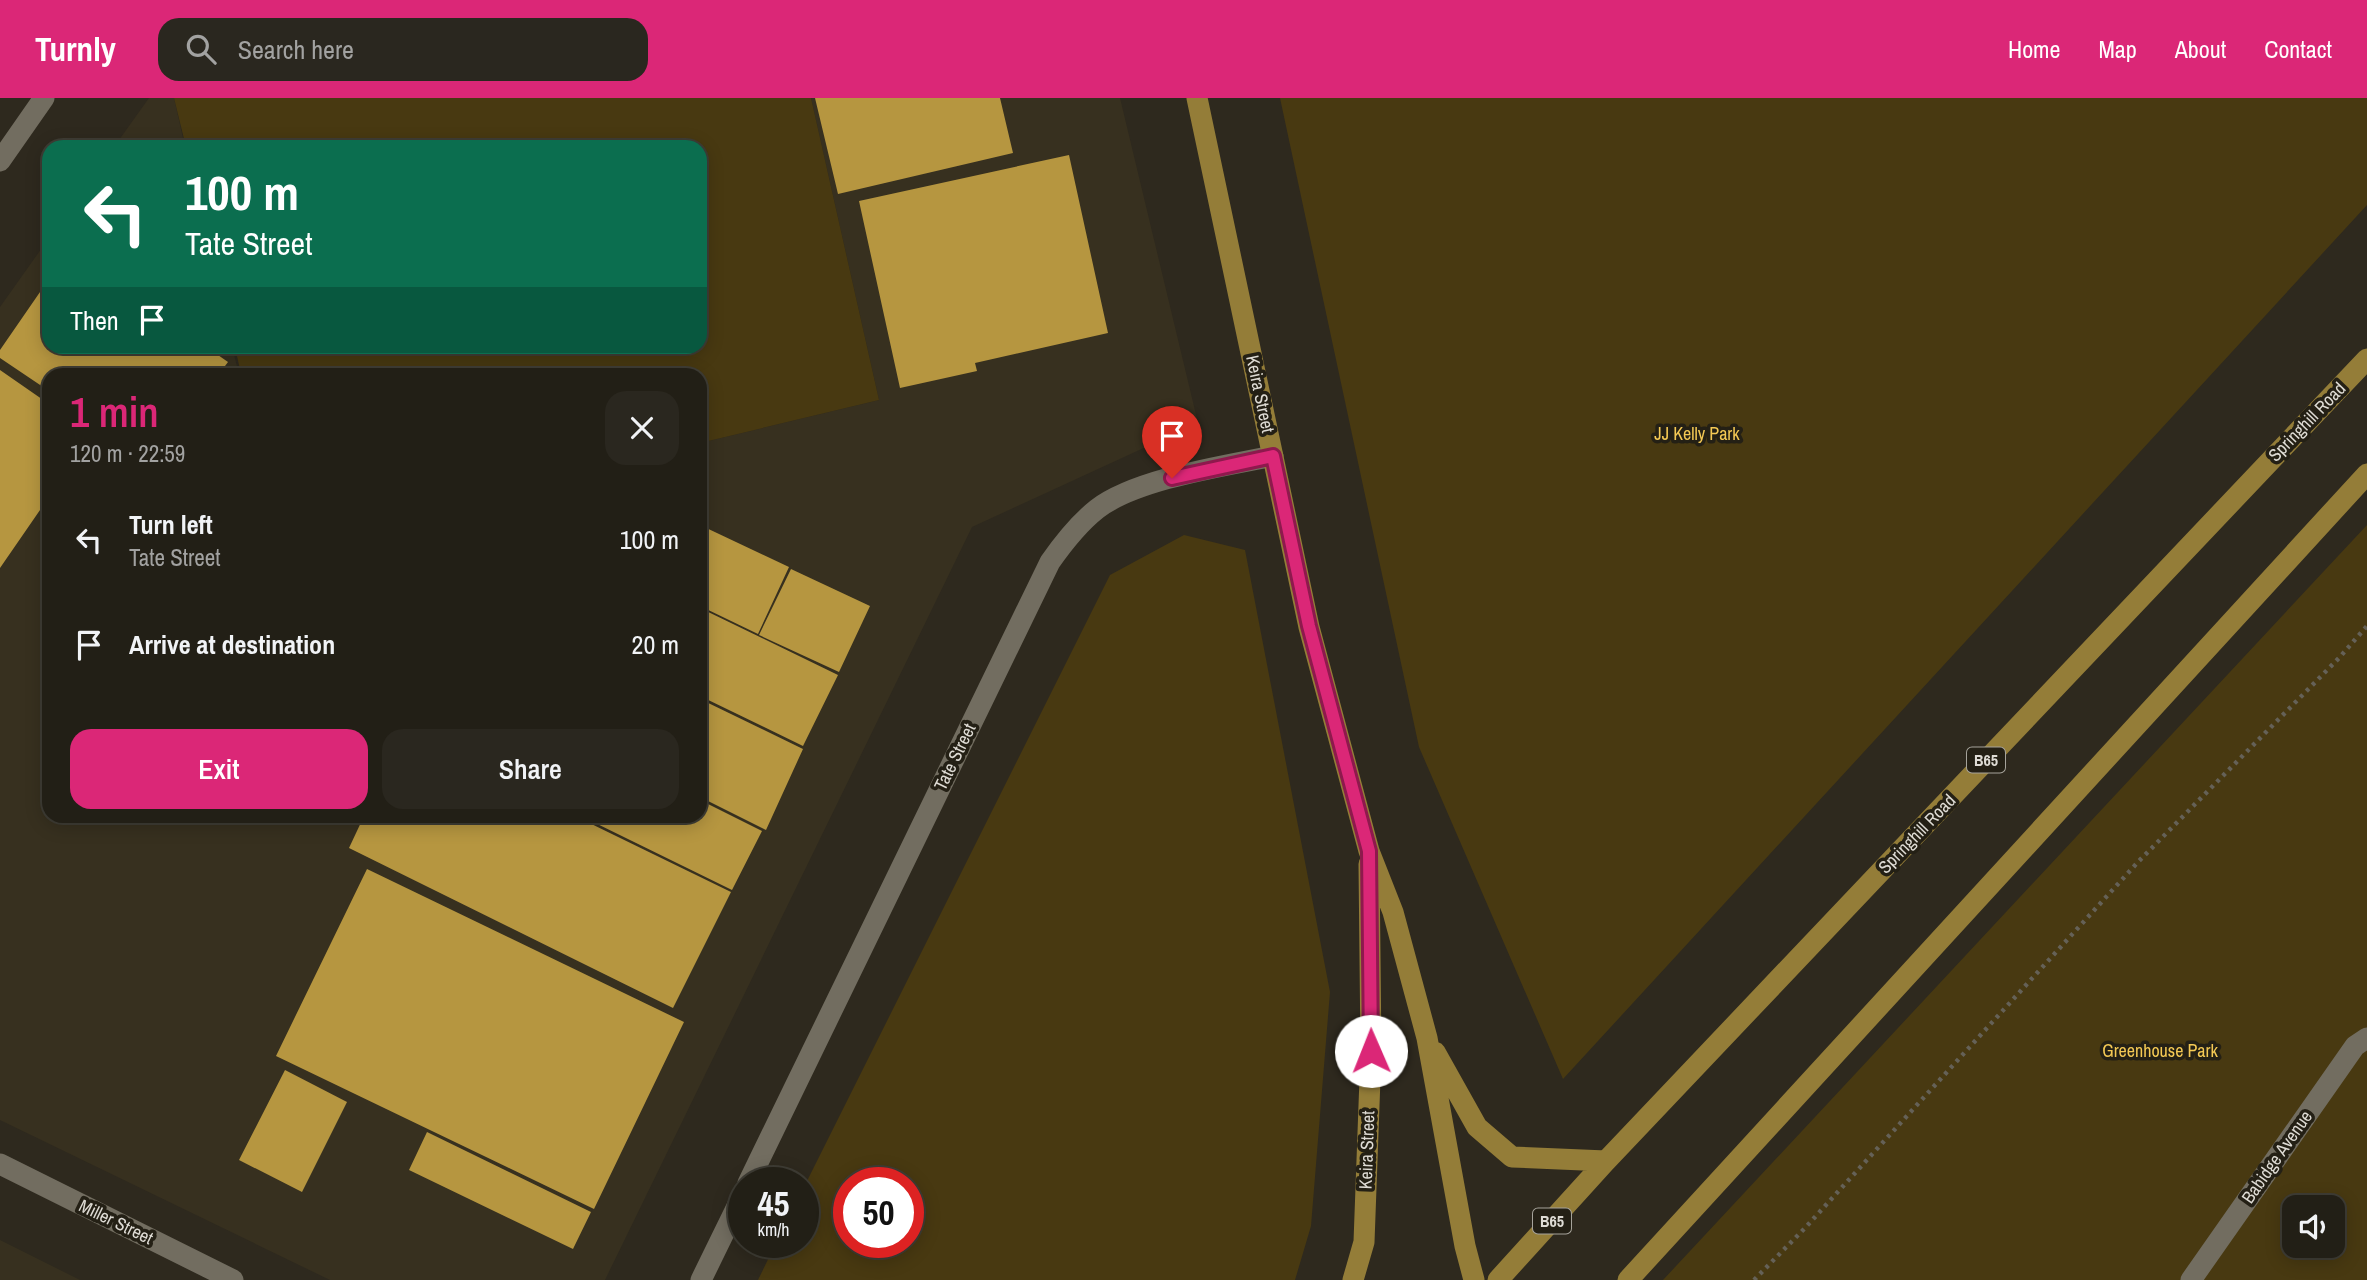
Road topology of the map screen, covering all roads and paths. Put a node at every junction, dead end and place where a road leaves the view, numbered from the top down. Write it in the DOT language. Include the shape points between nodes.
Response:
graph roads {
  1 [pos="44,98"];
  2 [pos="1198,98"];
  3 [pos="0,161"];
  4 [pos="2367,359"];
  5 [pos="1273,456"];
  6 [pos="2367,474"];
  7 [pos="2367,626"];
  8 [pos="1369,851"];
  9 [pos="1427,1038"];
  10 [pos="2367,1038"];
  11 [pos="1606,1161"];
  12 [pos="0,1164"];
  13 [pos="756,1167"];
  14 [pos="728,1225"];
  15 [pos="233,1280"];
  16 [pos="701,1280"];
  17 [pos="1353,1280"];
  18 [pos="1474,1280"];
  19 [pos="1498,1280"];
  20 [pos="1628,1280"];
  21 [pos="1754,1280"];
  22 [pos="2191,1280"];
  1 -- 3 [label="street"];
  2 -- 5 [label="main road, Keira Street"];
  4 -- 11 [label="main road, Springhill Road / B65"];
  5 -- 8 [label="main road, Keira Street" via="1309,626"];
  5 -- 13 [label="street, Tate Street" via="1135,490 1098,508 1071,533 1050,562"];
  6 -- 20 [label="main road"];
  7 -- 21 [label="path" via="2138,862"];
  8 -- 9 [label="main road, Keira Street" via="1393,912"];
  8 -- 17 [label="main road, Keira Street" via="1371,1051 1364,1242"];
  9 -- 11 [label="main road, Keira Street" via="1477,1127 1512,1157"];
  9 -- 18 [label="main road, Keira Street"];
  10 -- 22 [label="street, Babidge Avenue" via="2355,1046"];
  11 -- 19 [label="main road, Springhill Road / B65"];
  12 -- 15 [label="street, Miller Street"];
  14 -- 16 [label="street"];
}
